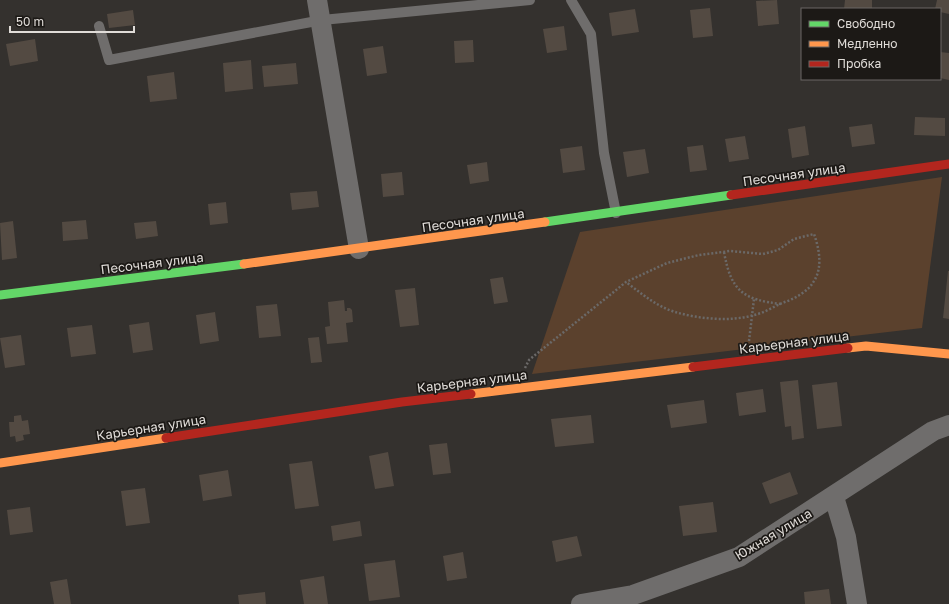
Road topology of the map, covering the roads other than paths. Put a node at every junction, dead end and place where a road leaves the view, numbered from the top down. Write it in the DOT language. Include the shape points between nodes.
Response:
graph roads {
  1 [pos="318,0"];
  2 [pos="530,0"];
  3 [pos="571,0"];
  4 [pos="322,20"];
  5 [pos="99,26"];
  6 [pos="949,164"];
  7 [pos="616,213"];
  8 [pos="359,249"];
  9 [pos="0,295"];
  10 [pos="949,354"];
  11 [pos="949,425"];
  12 [pos="0,463"];
  13 [pos="834,497"];
  14 [pos="581,604"];
  15 [pos="857,604"];
  1 -- 4 [label="street"];
  2 -- 4 [label="lane"];
  3 -- 7 [label="lane" via="591,34 604,153"];
  4 -- 5 [label="lane" via="109,60"];
  4 -- 8 [label="street"];
  6 -- 7 [label="street, Песочная улица"];
  7 -- 8 [label="street, Песочная улица"];
  8 -- 9 [label="street, Песочная улица"];
  10 -- 12 [label="street, Карьерная улица" via="866,346 402,402"];
  11 -- 13 [label="street, Южная улица" via="933,431"];
  13 -- 14 [label="street, Южная улица" via="739,557 633,595"];
  13 -- 15 [label="street" via="846,537"];
}
